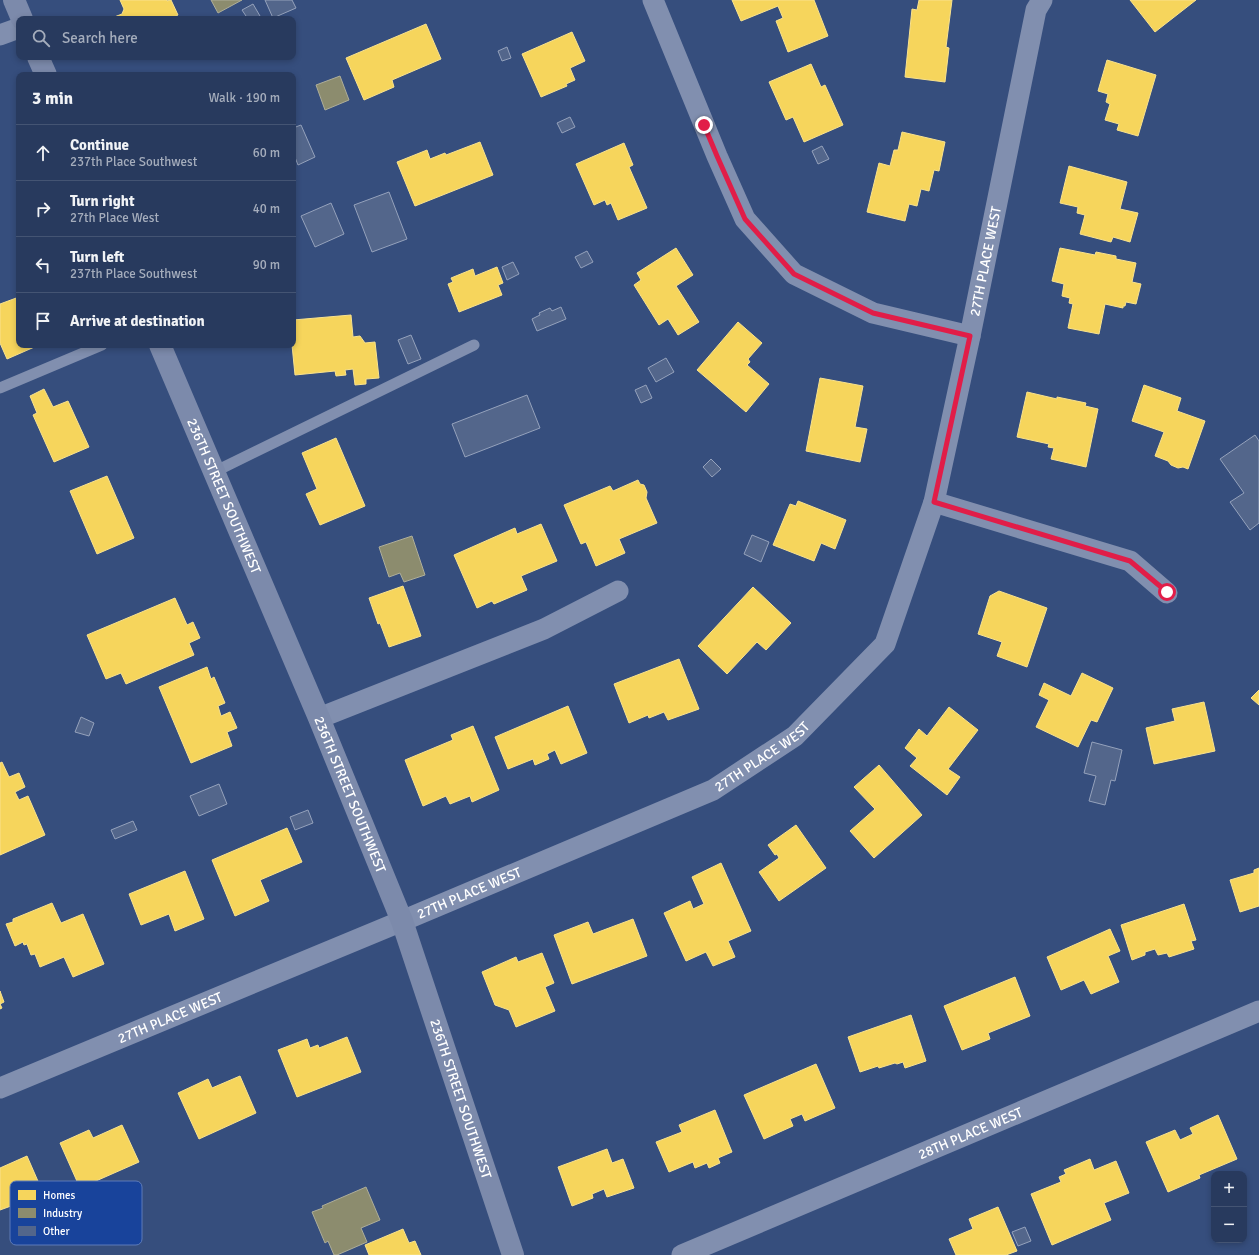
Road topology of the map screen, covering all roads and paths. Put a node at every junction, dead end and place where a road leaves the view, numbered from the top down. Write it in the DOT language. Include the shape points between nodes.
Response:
graph roads {
  1 [pos="653,0"];
  2 [pos="1042,0"];
  3 [pos="16,29"];
  4 [pos="0,36"];
  5 [pos="39,60"];
  6 [pos="45,72"];
  7 [pos="970,336"];
  8 [pos="474,345"];
  9 [pos="95,348"];
  10 [pos="161,348"];
  11 [pos="0,388"];
  12 [pos="214,472"];
  13 [pos="934,502"];
  14 [pos="618,591"];
  15 [pos="1167,592"];
  16 [pos="319,718"];
  17 [pos="402,921"];
  18 [pos="1259,1011"];
  19 [pos="0,1088"];
  20 [pos="513,1255"];
  21 [pos="682,1255"];
  1 -- 7 [label="street" via="745,219 794,274 873,313"];
  2 -- 7 [label="street, 27TH PLACE WEST" via="1036,10"];
  3 -- 4 [label="street"];
  5 -- 6 [label="street"];
  7 -- 13 [label="street, 27TH PLACE WEST"];
  8 -- 12 [label="lane"];
  9 -- 11 [label="lane"];
  10 -- 12 [label="street, 236TH STREET SOUTHWEST"];
  12 -- 16 [label="street, 236TH STREET SOUTHWEST"];
  13 -- 15 [label="street" via="1130,561"];
  13 -- 17 [label="street, 27TH PLACE WEST" via="885,644 795,736 713,790"];
  14 -- 16 [label="street" via="544,629"];
  16 -- 17 [label="street, 236TH STREET SOUTHWEST"];
  17 -- 19 [label="street, 27TH PLACE WEST"];
  17 -- 20 [label="street, 236TH STREET SOUTHWEST"];
  18 -- 21 [label="street, 28TH PLACE WEST"];
}
